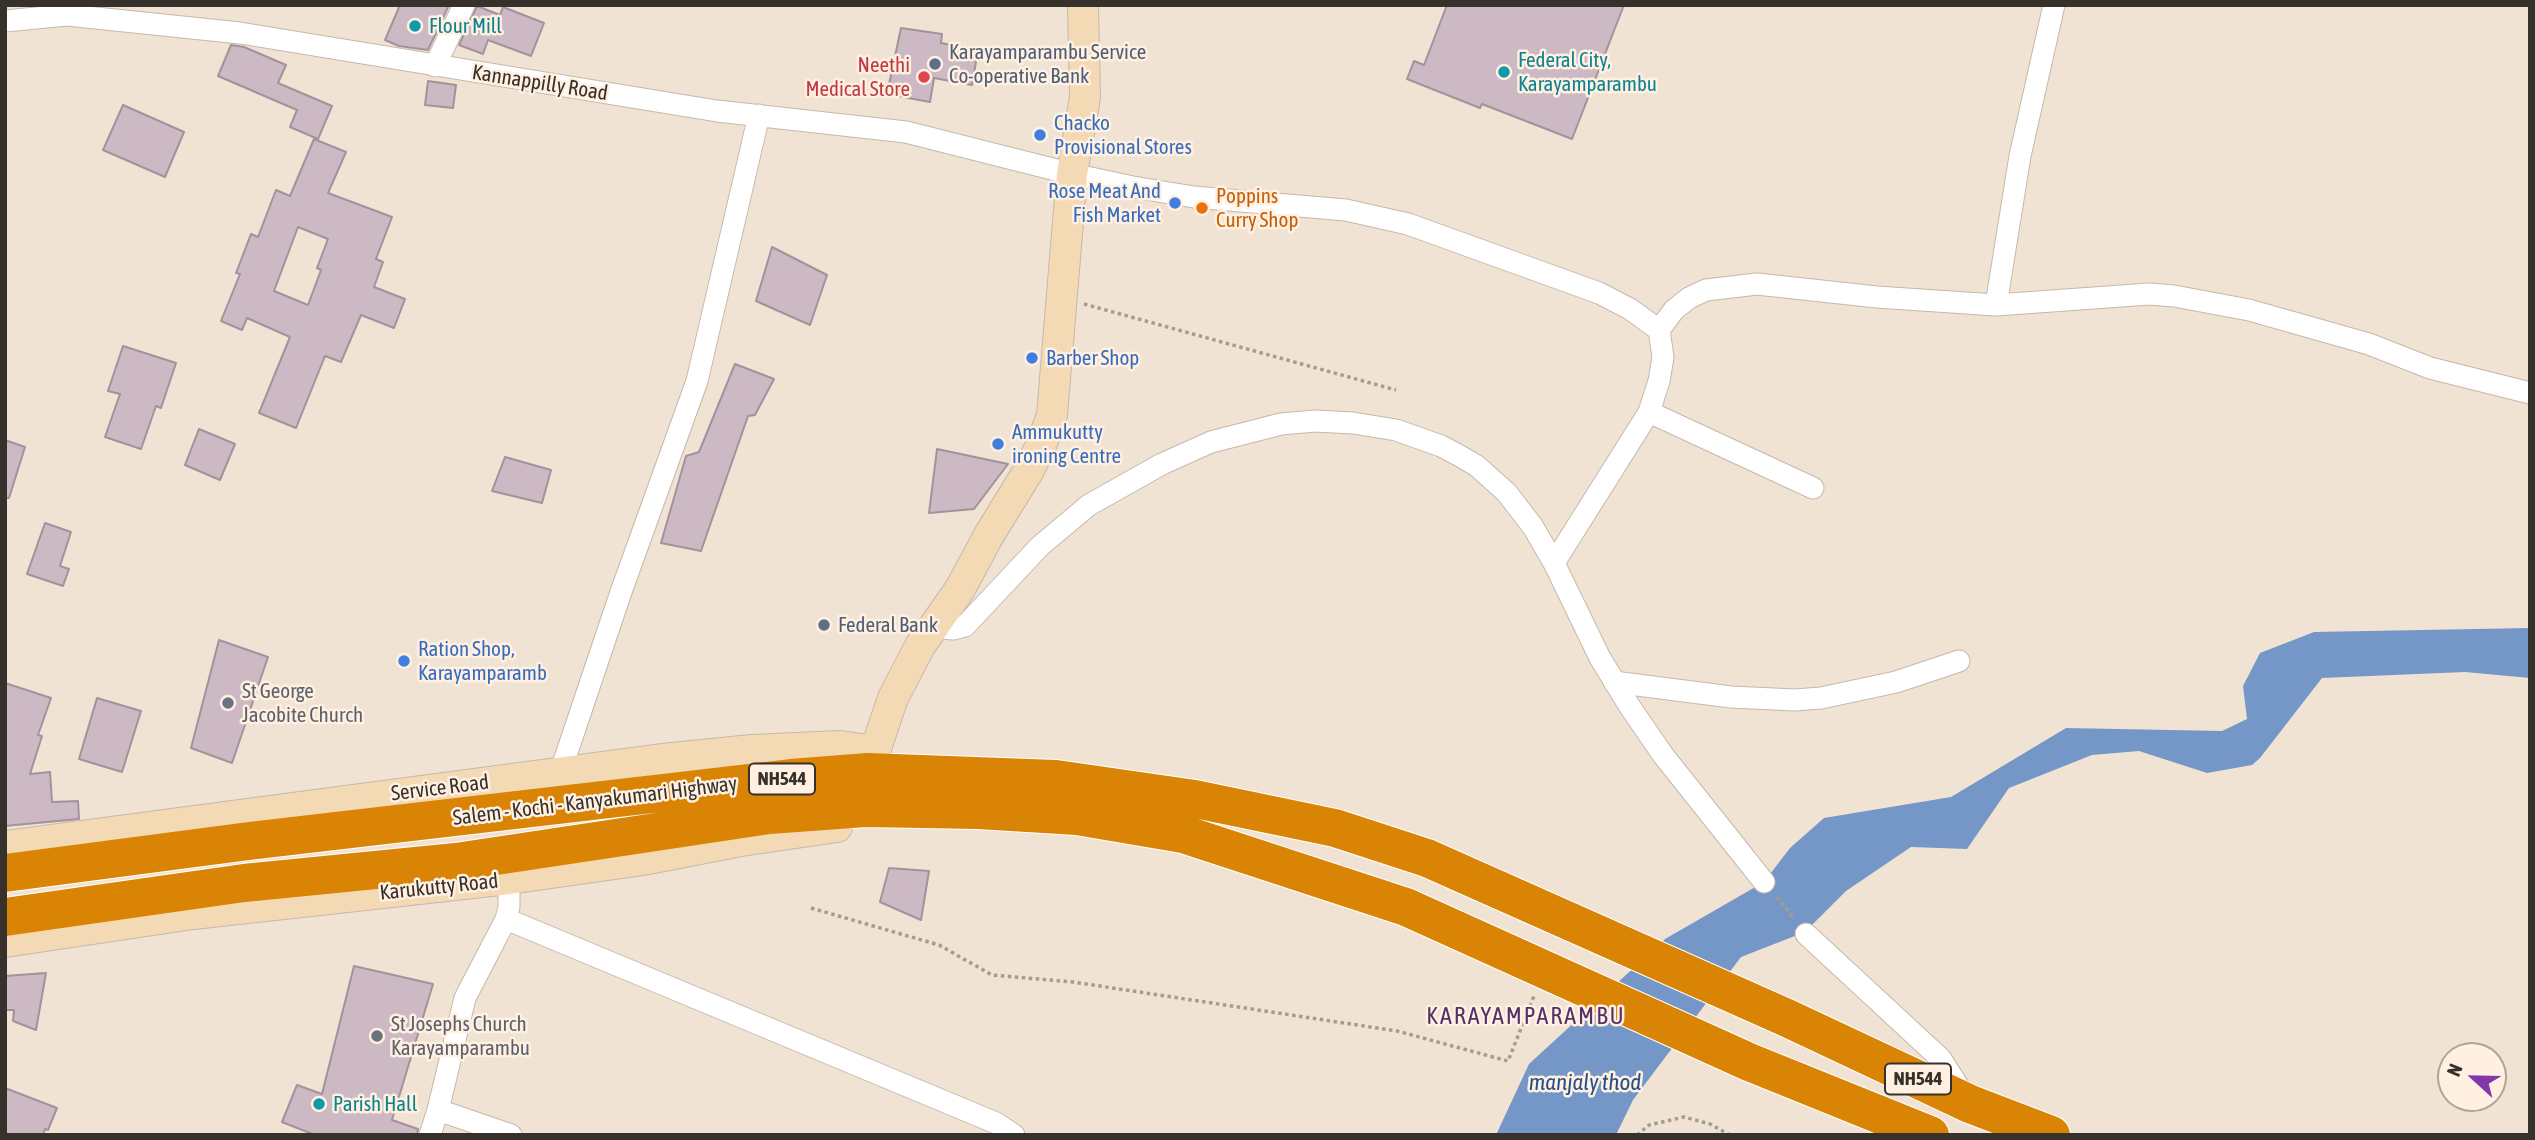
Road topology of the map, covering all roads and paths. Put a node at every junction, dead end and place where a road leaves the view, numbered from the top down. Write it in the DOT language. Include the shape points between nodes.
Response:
graph roads {
  1 [pos="464,5"];
  2 [pos="1083,5"];
  3 [pos="2054,5"];
  4 [pos="5,21"];
  5 [pos="435,66"];
  6 [pos="759,115"];
  7 [pos="1072,174"];
  8 [pos="1061,298"];
  9 [pos="1996,305"];
  10 [pos="1659,330"];
  11 [pos="1396,390"];
  12 [pos="2530,393"];
  13 [pos="1649,412"];
  14 [pos="1813,488"];
  15 [pos="1554,563"];
  16 [pos="931,627"];
  17 [pos="1959,661"];
  18 [pos="1614,682"];
  19 [pos="560,773"];
  20 [pos="870,777"];
  21 [pos="5,846"];
  22 [pos="5,873"];
  23 [pos="509,879"];
  24 [pos="1765,882"];
  25 [pos="811,908"];
  26 [pos="5,917"];
  27 [pos="506,919"];
  28 [pos="1806,934"];
  29 [pos="5,942"];
  30 [pos="1535,963"];
  31 [pos="1970,1104"];
  32 [pos="438,1110"];
  33 [pos="430,1135"];
  34 [pos="511,1135"];
  35 [pos="1014,1135"];
  36 [pos="1637,1135"];
  37 [pos="1730,1135"];
  38 [pos="1930,1135"];
  39 [pos="2051,1135"];
  1 -- 5 [label="street"];
  2 -- 7 [label="street" via="1085,97"];
  3 -- 9 [label="street" via="2020,156"];
  4 -- 5 [label="street, Kannappilly Road" via="67,15 240,33"];
  5 -- 6 [label="street, Kannappilly Road"];
  6 -- 7 [label="street, Kannappilly Road" via="906,132"];
  6 -- 19 [label="street" via="697,381"];
  7 -- 8 [label="street"];
  7 -- 10 [label="street, Kannappilly Road" via="1194,197 1346,210 1408,224 1599,293"];
  8 -- 11 [label="path"];
  8 -- 16 [label="street" via="1052,415 1042,443 960,589"];
  9 -- 10 [label="street" via="1757,284 1706,290 1674,310"];
  9 -- 12 [label="street" via="2149,294 2199,299"];
  10 -- 13 [label="street" via="1662,357"];
  13 -- 14 [label="street"];
  13 -- 15 [label="street"];
  15 -- 16 [label="street" via="1507,492 1477,466 1441,446 1396,430 1353,423 1281,424 1211,442 1115,489 1040,546 971,622 960,629"];
  15 -- 18 [label="street"];
  16 -- 20 [label="street" via="893,698"];
  17 -- 18 [label="street" via="1896,682 1795,700"];
  18 -- 24 [label="street" via="1663,755"];
  19 -- 20 [label="street, Service Road" via="752,750 840,746"];
  19 -- 21 [label="street, Service Road"];
  20 -- 22 [label="highway, Salem - Kochi - Kanyakumari Highway / NH544" via="679,790"];
  20 -- 23 [label="street, Karukutty Road" via="853,819 837,827"];
  20 -- 26 [label="highway, Salem - Kochi - Kanyakumari Highway / NH544" via="769,815 456,862 244,883"];
  20 -- 30 [label="highway, Salem - Kochi - Kanyakumari Highway / NH544" via="978,810 1077,816 1182,834 1406,907"];
  20 -- 31 [label="highway, Salem - Kochi - Kanyakumari Highway / NH544" via="1056,779 1195,799 1335,828 1427,858"];
  23 -- 27 [label="street"];
  23 -- 29 [label="street, Karukutty Road" via="193,914"];
  24 -- 28 [label="path"];
  25 -- 30 [label="path" via="939,945 992,975 1073,982 1397,1031 1508,1061"];
  27 -- 32 [label="street" via="465,998"];
  27 -- 35 [label="street" via="983,1117"];
  28 -- 31 [label="street" via="1941,1059"];
  30 -- 38 [label="highway, NH544" via="1749,1062"];
  31 -- 39 [label="highway, NH544"];
  32 -- 33 [label="street"];
  32 -- 34 [label="street"];
  36 -- 37 [label="path" via="1649,1125 1684,1117"];
}
